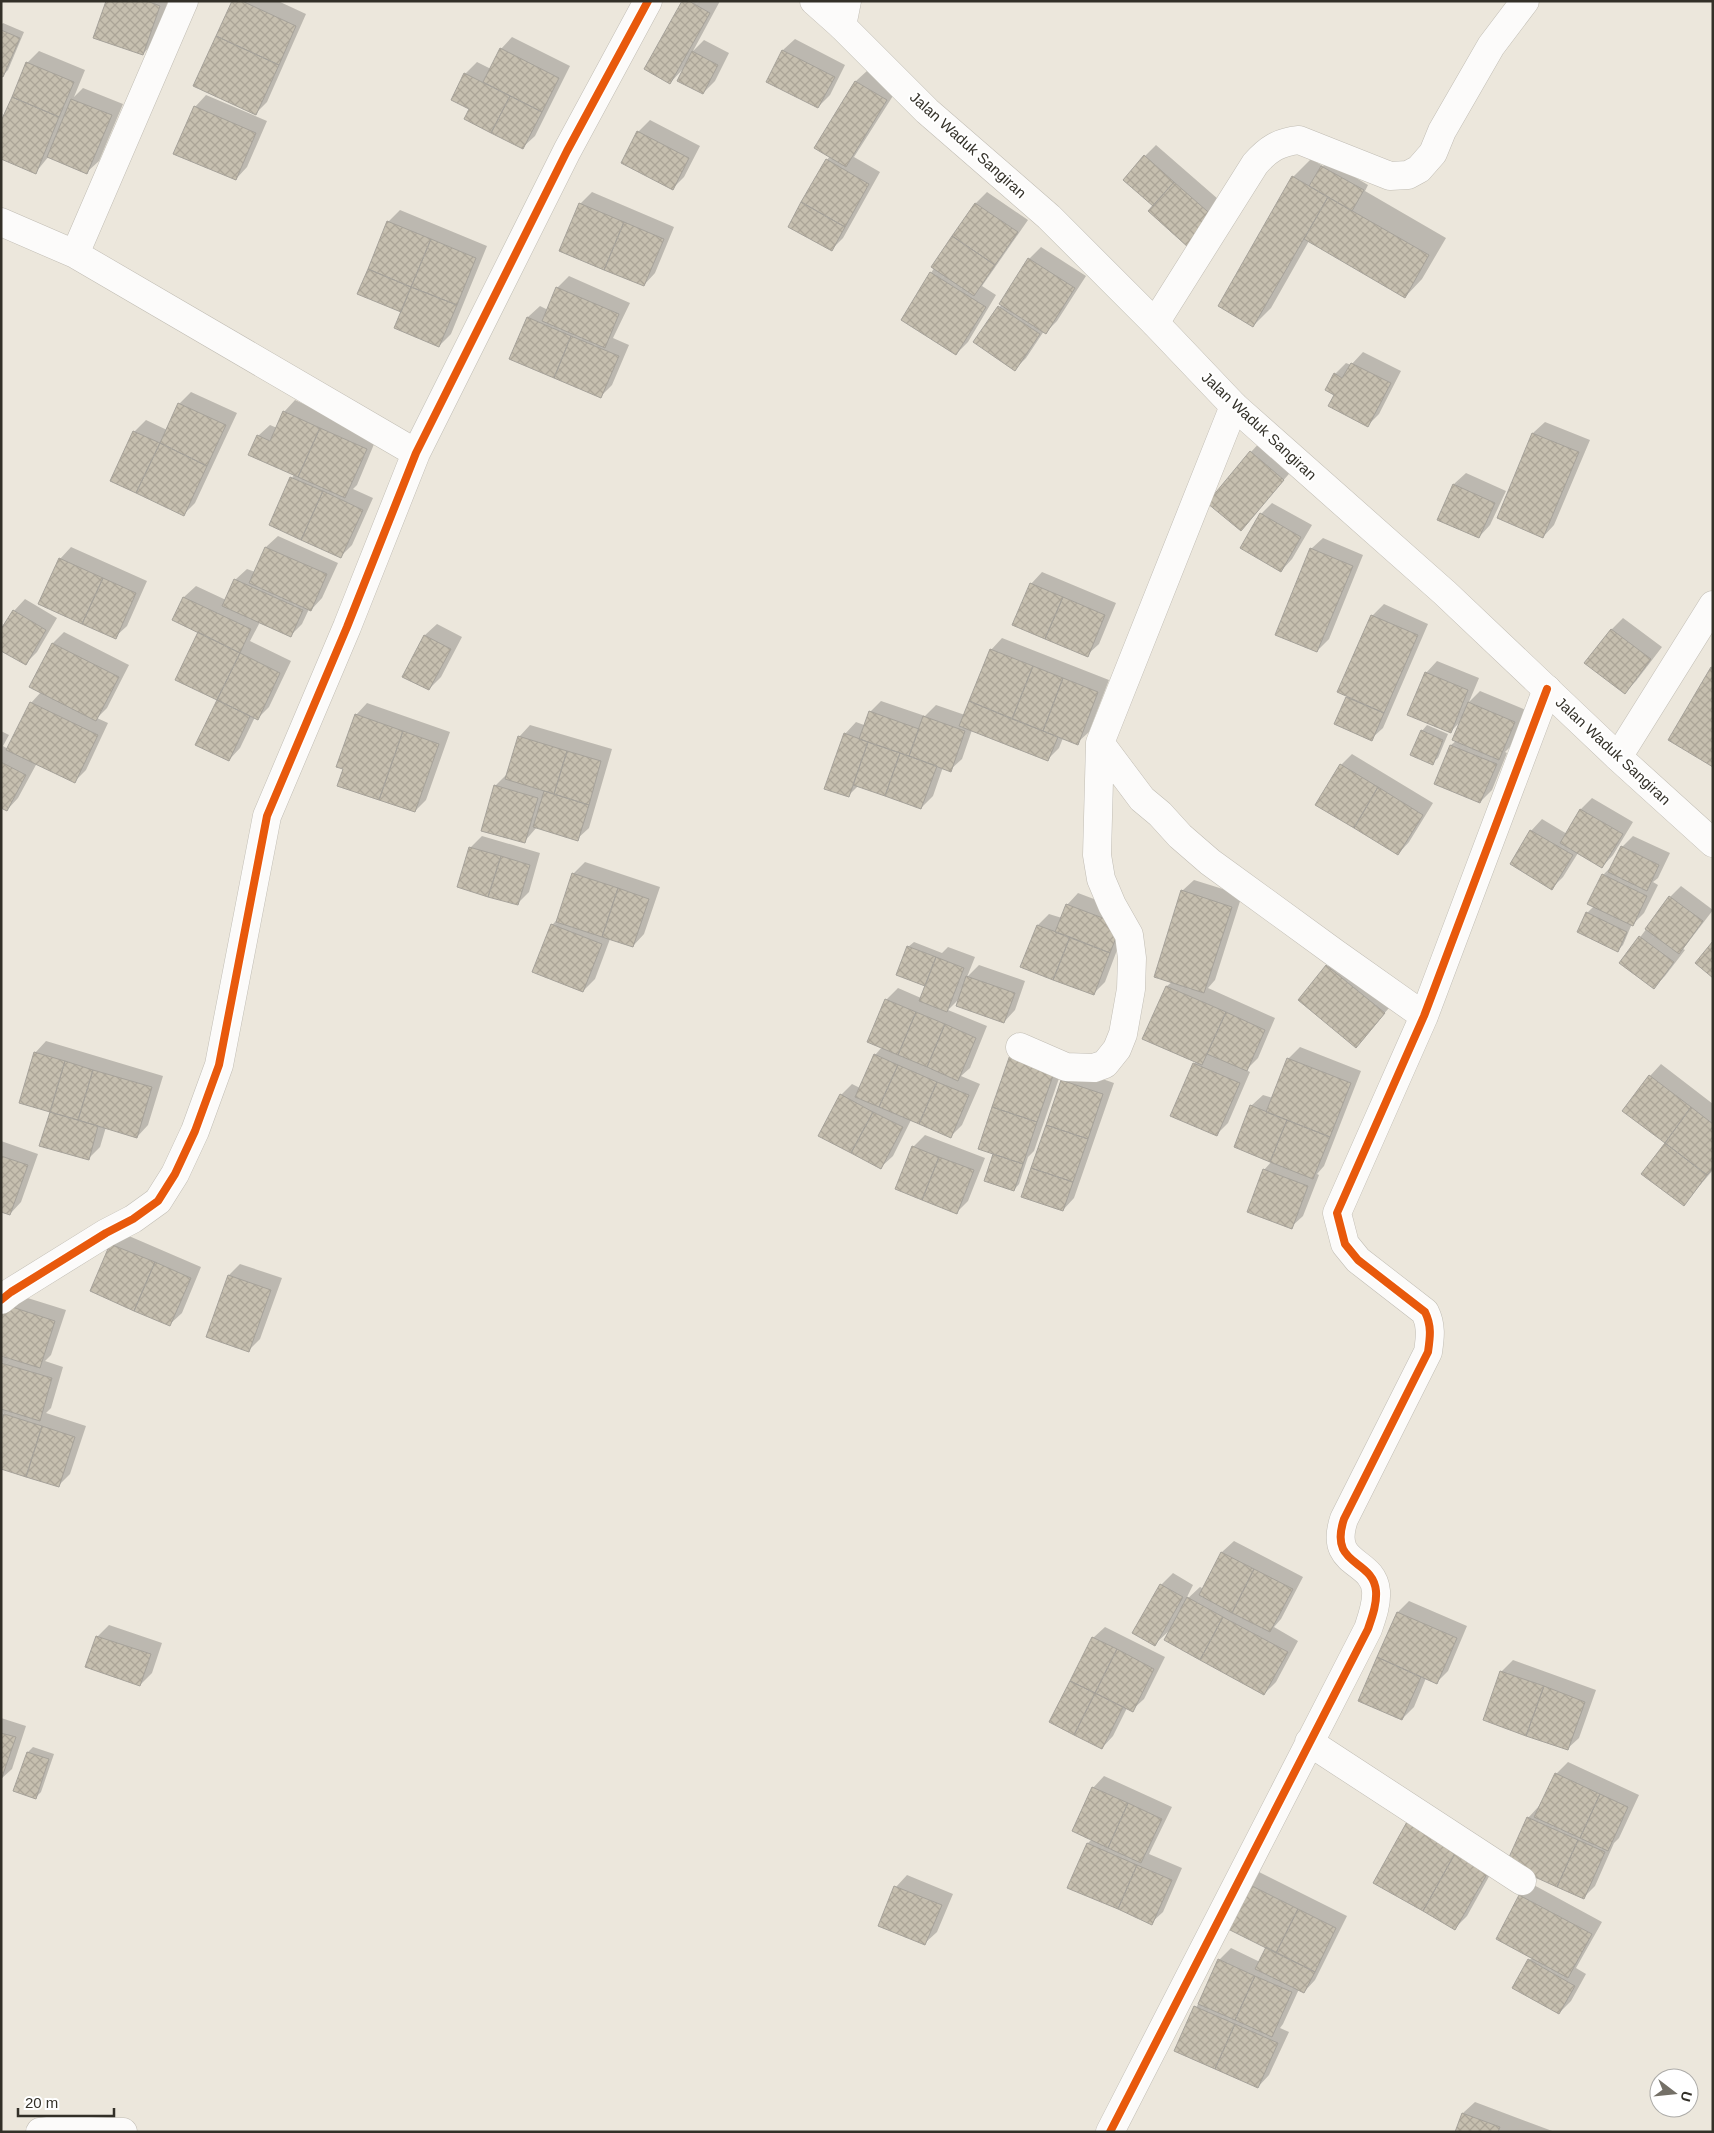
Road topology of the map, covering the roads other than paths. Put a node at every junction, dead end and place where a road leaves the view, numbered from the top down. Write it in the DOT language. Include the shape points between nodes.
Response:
graph roads {
  1 [pos="184,1"];
  2 [pos="648,1"];
  3 [pos="814,1"];
  4 [pos="1525,1"];
  5 [pos="845,14"];
  6 [pos="1,222"];
  7 [pos="75,254"];
  8 [pos="1155,323"];
  9 [pos="1234,406"];
  10 [pos="416,453"];
  11 [pos="1713,605"];
  12 [pos="1547,689"];
  13 [pos="1100,743"];
  14 [pos="1618,757"];
  15 [pos="1713,843"];
  16 [pos="1424,1016"];
  17 [pos="1020,1046"];
  18 [pos="1,1300"];
  19 [pos="1309,1742"];
  20 [pos="1522,1881"];
  21 [pos="40,2132"];
  22 [pos="123,2132"];
  23 [pos="1110,2132"];
  1 -- 7 [label="street"];
  2 -- 10 [label="street" via="567,151"];
  3 -- 5 [label="street, Jalan Waduk Sangiran"];
  4 -- 8 [label="street" via="1491,46 1432,153 1419,170 1408,175 1390,176 1299,140 1284,141 1266,151"];
  5 -- 8 [label="street, Jalan Waduk Sangiran" via="927,111 1049,217"];
  6 -- 7 [label="street"];
  7 -- 10 [label="street"];
  8 -- 9 [label="street, Jalan Waduk Sangiran"];
  9 -- 12 [label="street, Jalan Waduk Sangiran" via="1445,593"];
  9 -- 13 [label="street"];
  10 -- 18 [label="street" via="347,628 267,816 219,1065 175,1174 158,1201"];
  11 -- 14 [label="street"];
  12 -- 14 [label="street, Jalan Waduk Sangiran"];
  12 -- 16 [label="street"];
  13 -- 16 [label="street" via="1142,799 1210,862"];
  13 -- 17 [label="street" via="1097,855 1101,879 1129,934 1132,958 1131,990 1123,1034 1117,1049 1104,1064 1094,1068 1066,1068"];
  14 -- 15 [label="street, Jalan Waduk Sangiran"];
  16 -- 19 [label="street" via="1337,1213 1345,1244 1358,1260 1426,1312 1431,1332 1428,1352 1340,1531 1344,1552 1372,1578 1376,1590 1374,1610 1368,1629"];
  19 -- 20 [label="street"];
  19 -- 23 [label="street"];
  21 -- 22 [label="street"];
}
